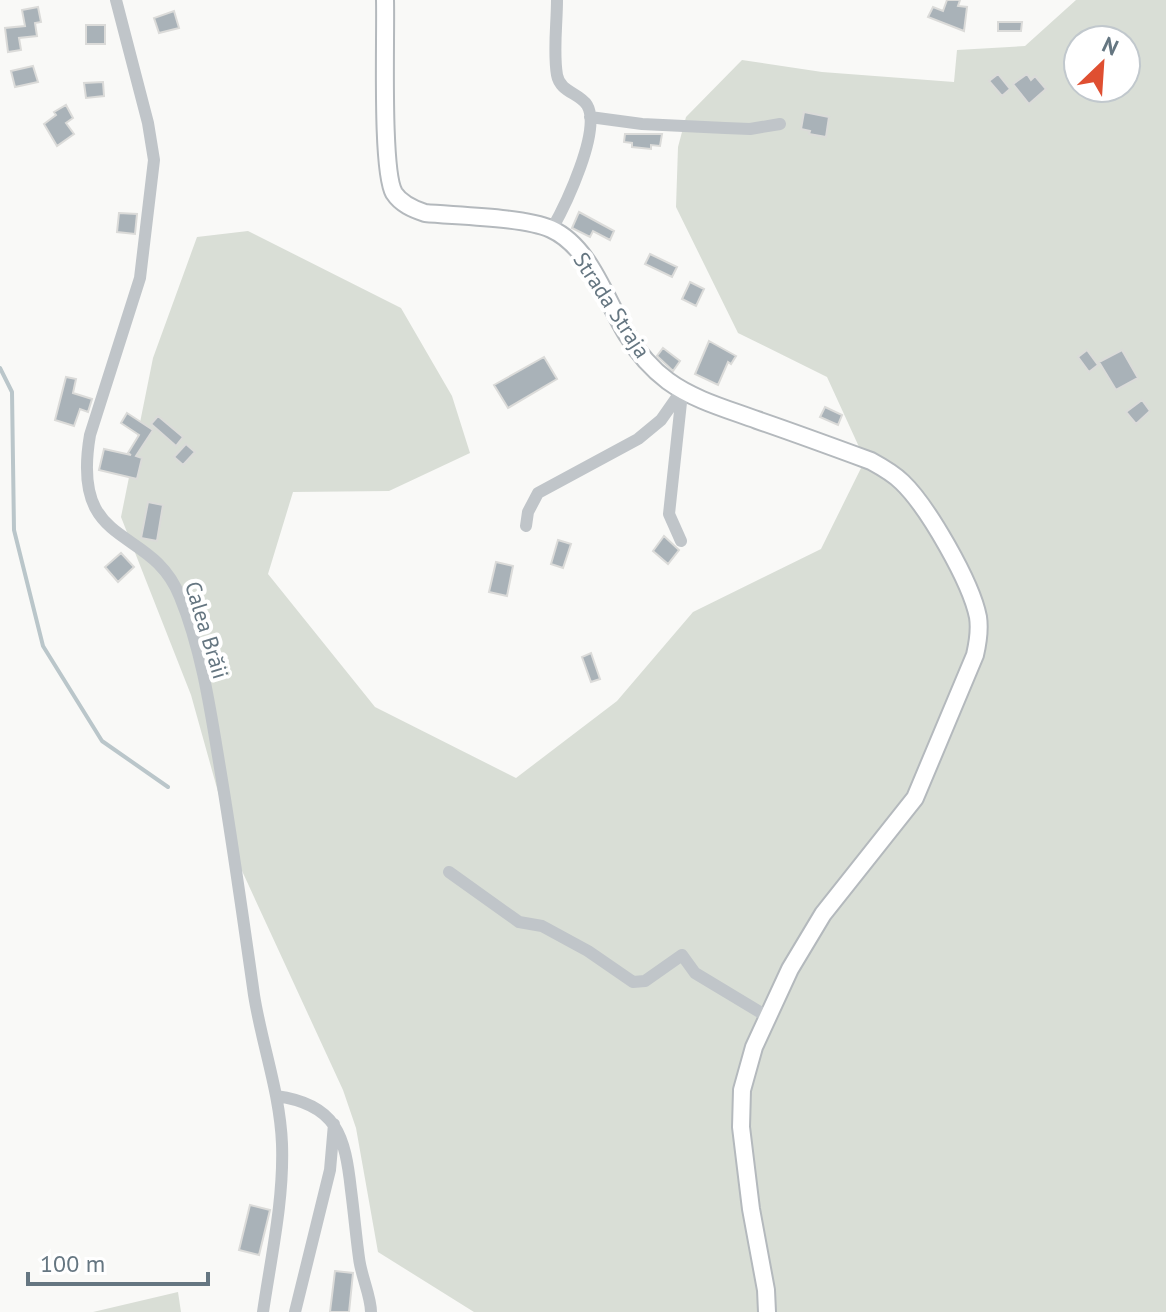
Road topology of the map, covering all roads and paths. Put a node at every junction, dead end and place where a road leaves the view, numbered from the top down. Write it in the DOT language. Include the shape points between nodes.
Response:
graph roads {
  1 [pos="116,0"];
  2 [pos="385,0"];
  3 [pos="557,0"];
  4 [pos="590,117"];
  5 [pos="780,124"];
  6 [pos="552,229"];
  7 [pos="682,390"];
  8 [pos="526,526"];
  9 [pos="681,541"];
  10 [pos="449,872"];
  11 [pos="768,1017"];
  12 [pos="276,1096"];
  13 [pos="334,1124"];
  14 [pos="374,1310"];
  15 [pos="263,1312"];
  16 [pos="295,1312"];
  17 [pos="767,1312"];
  1 -- 12 [label="street, Calea Brăii" via="154,160 140,278 90,435 87,482 108,527 155,561 180,596 212,720 260,1035"];
  2 -- 6 [label="main road" via="387,148 396,196 425,213"];
  3 -- 4 [label="street" via="557,75 564,88 586,103"];
  4 -- 5 [label="street" via="750,129"];
  4 -- 6 [label="street" via="579,174"];
  6 -- 7 [label="main road, Strada Straja" via="577,249 640,353"];
  7 -- 8 [label="street" via="661,420 638,439 538,493"];
  7 -- 9 [label="street" via="669,514"];
  7 -- 11 [label="main road, Strada Straja" via="871,461 902,482 963,579 978,617 975,655 915,798 823,914"];
  10 -- 11 [label="street" via="519,922 542,926 633,982 645,981 682,955 695,973"];
  11 -- 17 [label="main road, Strada Straja" via="742,1090 741,1127"];
  12 -- 13 [label="street" via="314,1106"];
  12 -- 15 [label="street, Calea Brăii" via="281,1197"];
  13 -- 14 [label="street" via="348,1165 361,1277"];
  13 -- 16 [label="street" via="330,1170"];
}
